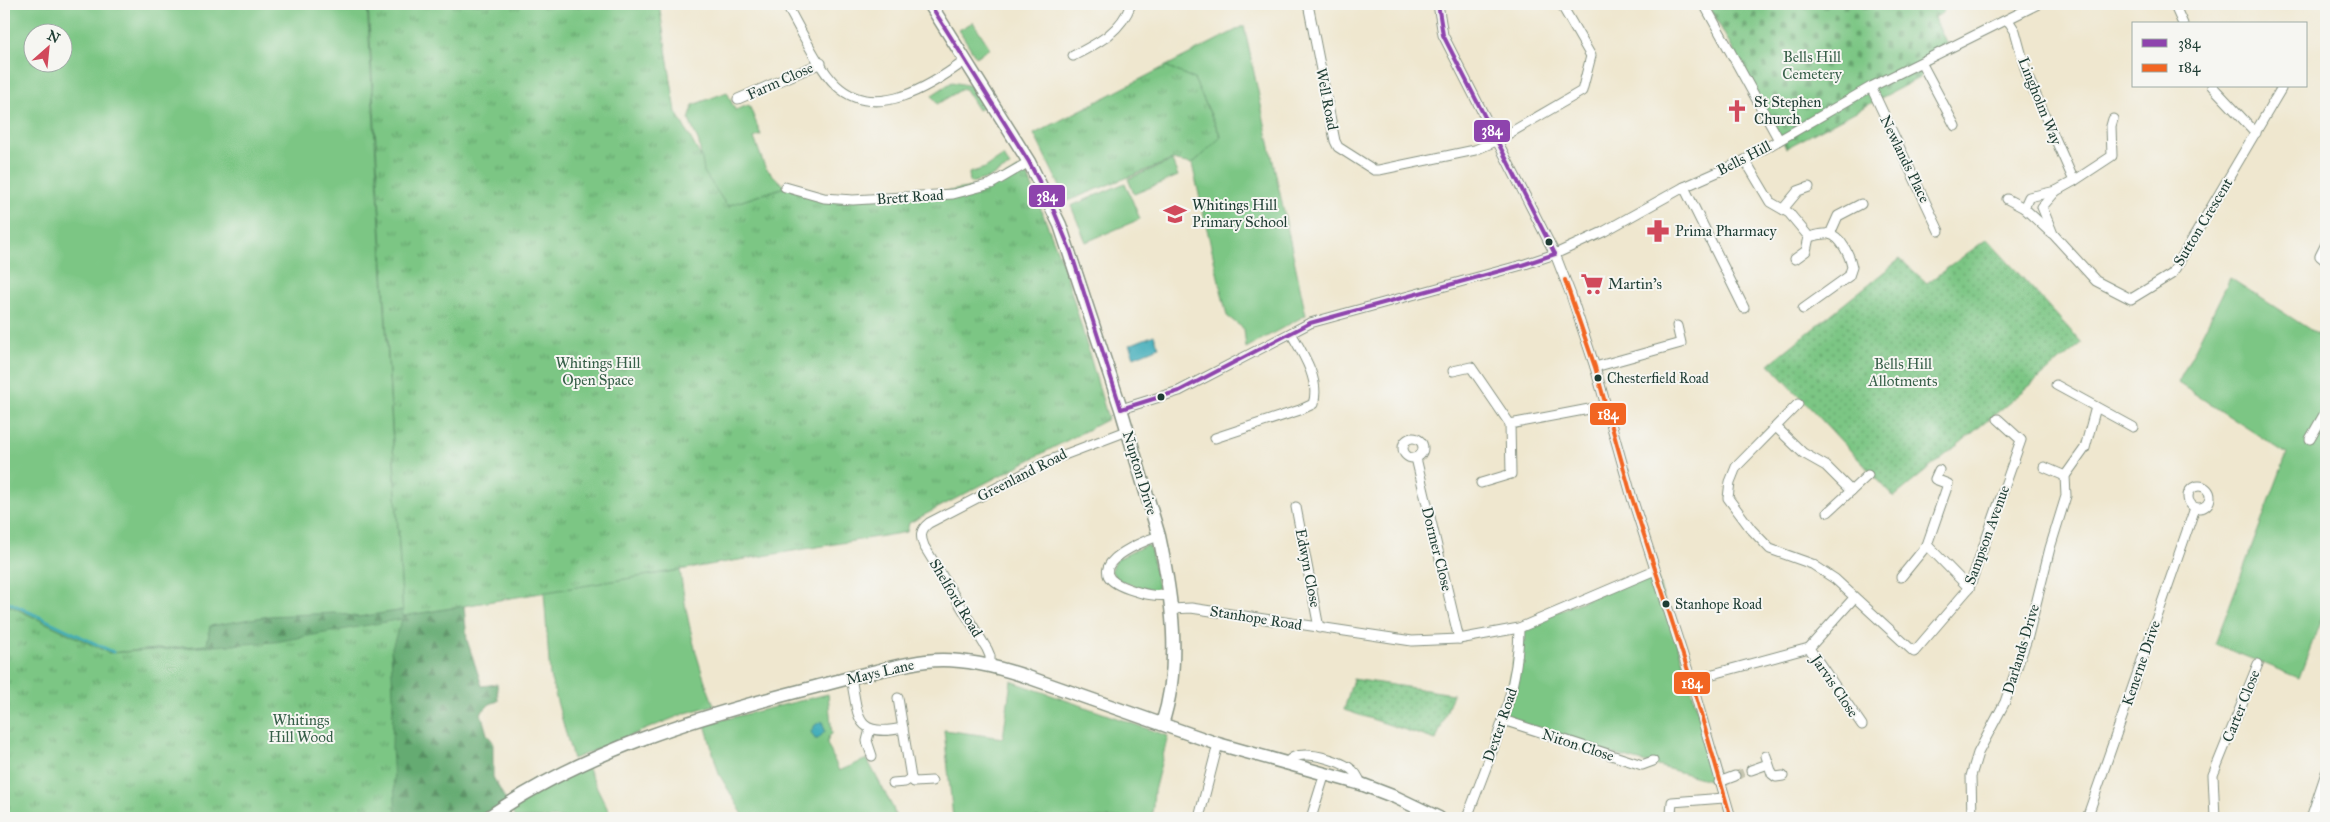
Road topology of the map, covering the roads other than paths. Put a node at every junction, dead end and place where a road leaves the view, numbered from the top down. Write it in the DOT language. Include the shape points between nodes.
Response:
graph roads {
  1 [pos="786,4"];
  2 [pos="930,4"];
  3 [pos="1131,4"];
  4 [pos="1308,4"];
  5 [pos="1438,4"];
  6 [pos="1561,4"];
  7 [pos="1704,4"];
  8 [pos="2038,4"];
  9 [pos="2174,4"];
  10 [pos="2008,20"];
  11 [pos="2182,22"];
  12 [pos="1073,56"];
  13 [pos="966,60"];
  14 [pos="821,63"];
  15 [pos="1922,64"];
  16 [pos="1870,87"];
  17 [pos="2214,88"];
  18 [pos="2281,89"];
  19 [pos="738,99"];
  20 [pos="2113,119"];
  21 [pos="1956,126"];
  22 [pos="2256,133"];
  23 [pos="1779,140"];
  24 [pos="1496,141"];
  25 [pos="1745,160"];
  26 [pos="1030,162"];
  27 [pos="2074,181"];
  28 [pos="1809,186"];
  29 [pos="785,187"];
  30 [pos="1684,187"];
  31 [pos="2056,190"];
  32 [pos="2007,199"];
  33 [pos="1861,204"];
  34 [pos="2024,208"];
  35 [pos="1782,210"];
  36 [pos="1940,230"];
  37 [pos="1830,234"];
  38 [pos="2053,234"];
  39 [pos="1809,237"];
  40 [pos="2326,244"];
  41 [pos="1555,254"];
  42 [pos="1795,259"];
  43 [pos="2326,261"];
  44 [pos="1744,308"];
  45 [pos="1802,309"];
  46 [pos="1677,326"];
  47 [pos="1291,332"];
  48 [pos="1595,367"];
  49 [pos="1453,371"];
  50 [pos="2056,386"];
  51 [pos="1798,404"];
  52 [pos="1605,406"];
  53 [pos="2096,407"];
  54 [pos="1121,409"];
  55 [pos="2326,411"];
  56 [pos="1998,419"];
  57 [pos="1510,424"];
  58 [pos="1776,427"];
  59 [pos="2133,427"];
  60 [pos="1127,431"];
  61 [pos="1215,438"];
  62 [pos="2310,439"];
  63 [pos="1416,458"];
  64 [pos="2044,467"];
  65 [pos="1938,470"];
  66 [pos="1868,476"];
  67 [pos="2065,476"];
  68 [pos="1481,483"];
  69 [pos="1851,491"];
  70 [pos="1296,507"];
  71 [pos="2195,508"];
  72 [pos="1828,512"];
  73 [pos="922,529"];
  74 [pos="1159,536"];
  75 [pos="1927,545"];
  76 [pos="1655,570"];
  77 [pos="1900,577"];
  78 [pos="1969,588"];
  79 [pos="1170,595"];
  80 [pos="1854,598"];
  81 [pos="1172,608"];
  82 [pos="1320,628"];
  83 [pos="1519,628"];
  84 [pos="1459,639"];
  85 [pos="1809,648"];
  86 [pos="2258,664"];
  87 [pos="990,666"];
  88 [pos="851,678"];
  89 [pos="1691,680"];
  90 [pos="898,698"];
  91 [pos="1503,720"];
  92 [pos="1162,724"];
  93 [pos="1862,725"];
  94 [pos="903,728"];
  95 [pos="870,729"];
  96 [pos="1218,744"];
  97 [pos="872,756"];
  98 [pos="1653,761"];
  99 [pos="1285,764"];
  100 [pos="1751,770"];
  101 [pos="1325,773"];
  102 [pos="2326,773"];
  103 [pos="1735,776"];
  104 [pos="1783,776"];
  105 [pos="911,778"];
  106 [pos="932,782"];
  107 [pos="1719,782"];
  108 [pos="893,783"];
  109 [pos="1361,784"];
  110 [pos="1724,798"];
  111 [pos="1671,814"];
  112 [pos="487,818"];
  113 [pos="1199,818"];
  114 [pos="1311,818"];
  115 [pos="1439,818"];
  116 [pos="1467,818"];
  117 [pos="1731,818"];
  118 [pos="1972,818"];
  119 [pos="2087,818"];
  120 [pos="2215,818"];
  121 [pos="2311,818"];
  1 -- 14 [label="street"];
  2 -- 13 [label="street, Nupton Drive"];
  3 -- 12 [label="street" via="1120,25 1108,37"];
  4 -- 24 [label="street, Well Road" via="1338,147 1379,170 1463,153"];
  5 -- 24 [label="street" via="1443,35"];
  6 -- 24 [label="street, Well Road" via="1591,56 1582,91"];
  7 -- 23 [label="street"];
  8 -- 10 [label="street, Bells Hill"];
  9 -- 11 [label="street"];
  10 -- 15 [label="street, Bells Hill"];
  10 -- 27 [label="street, Lingholm Way" via="2015,32 2027,75"];
  13 -- 14 [label="street" via="907,94 885,101 863,101 848,95 834,84"];
  13 -- 26 [label="street, Nupton Drive"];
  14 -- 19 [label="street, Farm Close"];
  15 -- 16 [label="street, Bells Hill"];
  15 -- 21 [label="street"];
  16 -- 23 [label="street, Bells Hill"];
  16 -- 36 [label="street, Newlands Place"];
  17 -- 22 [label="street"];
  18 -- 22 [label="street, Sutton Crescent"];
  20 -- 27 [label="street" via="2112,156"];
  22 -- 38 [label="street, Sutton Crescent" via="2172,274 2130,299 2096,281"];
  23 -- 25 [label="street, Bells Hill"];
  24 -- 41 [label="street"];
  25 -- 30 [label="street, Bells Hill"];
  25 -- 35 [label="street" via="1770,202"];
  26 -- 29 [label="street, Brett Road" via="991,184 953,194 853,200 824,198"];
  26 -- 54 [label="street, Nupton Drive" via="1070,252"];
  27 -- 31 [label="street"];
  28 -- 35 [label="street" via="1798,191"];
  30 -- 41 [label="street, Bells Hill" via="1603,232"];
  30 -- 44 [label="street"];
  31 -- 34 [label="street" via="2029,197"];
  31 -- 38 [label="street, Sutton Crescent" via="2042,207"];
  32 -- 34 [label="street"];
  33 -- 37 [label="street" via="1838,216"];
  34 -- 38 [label="street"];
  35 -- 39 [label="street" via="1789,213"];
  37 -- 39 [label="street"];
  37 -- 45 [label="street" via="1842,243 1852,271"];
  39 -- 42 [label="street" via="1806,251"];
  40 -- 43 [label="street" via="2320,256"];
  41 -- 47 [label="street, Bells Hill" via="1522,266 1326,318"];
  41 -- 48 [label="street"];
  46 -- 48 [label="street" via="1681,343"];
  47 -- 54 [label="street, Bells Hill" via="1179,391"];
  47 -- 61 [label="street" via="1306,358 1316,394 1313,404"];
  48 -- 52 [label="street"];
  49 -- 57 [label="street" via="1471,367"];
  50 -- 53 [label="street"];
  51 -- 58 [label="street"];
  52 -- 57 [label="street"];
  52 -- 76 [label="street"];
  53 -- 59 [label="street"];
  53 -- 67 [label="street" via="2085,448"];
  54 -- 60 [label="street, Nupton Drive"];
  55 -- 62 [label="street"];
  56 -- 78 [label="street, Sampson Avenue" via="2021,440"];
  57 -- 68 [label="street" via="1512,474"];
  58 -- 69 [label="street" via="1803,453 1826,466"];
  58 -- 80 [label="street" via="1736,467 1728,498 1750,529 1770,549 1812,564 1836,580"];
  60 -- 73 [label="street, Greenland Road" via="1048,461"];
  60 -- 74 [label="street, Nupton Drive"];
  63 -- 84 [label="street, Dormer Close"];
  64 -- 67 [label="street"];
  65 -- 75 [label="street" via="1935,478 1948,484"];
  66 -- 69 [label="street"];
  67 -- 118 [label="street, Darlands Drive" via="2066,496 2028,636 2005,702 1978,753 1971,776"];
  69 -- 72 [label="street"];
  70 -- 82 [label="street, Edwyn Close"];
  71 -- 119 [label="street, Kenerne Drive"];
  73 -- 87 [label="street, Shelford Road" via="920,536 924,546 987,649"];
  74 -- 79 [label="street, Nupton Drive"];
  74 -- 79 [label="street, Nupton Drive" via="1114,558 1107,572 1117,585 1148,595"];
  75 -- 77 [label="street"];
  75 -- 78 [label="street"];
  76 -- 83 [label="street, Stanhope Road"];
  76 -- 89 [label="street"];
  78 -- 80 [label="street, Sampson Avenue" via="1914,652"];
  79 -- 81 [label="street, Nupton Drive"];
  80 -- 85 [label="street"];
  81 -- 82 [label="street, Stanhope Road" via="1191,608"];
  81 -- 92 [label="street, Nupton Drive" via="1170,694"];
  82 -- 84 [label="street, Stanhope Road" via="1412,641"];
  83 -- 84 [label="street, Stanhope Road"];
  83 -- 91 [label="street, Dexter Road" via="1516,678"];
  85 -- 89 [label="street"];
  85 -- 93 [label="street, Jarvis Close"];
  86 -- 120 [label="street, Carter Close" via="2212,784"];
  87 -- 88 [label="street, Mays Lane" via="926,661"];
  87 -- 92 [label="street, Mays Lane"];
  88 -- 95 [label="street" via="857,713"];
  88 -- 112 [label="street, Mays Lane" via="717,712 645,737 559,776"];
  89 -- 107 [label="street"];
  90 -- 94 [label="street"];
  91 -- 98 [label="street, Niton Close" via="1642,765"];
  91 -- 116 [label="street, Dexter Road"];
  92 -- 96 [label="street, Mays Lane"];
  94 -- 95 [label="street" via="878,732"];
  94 -- 105 [label="street"];
  95 -- 97 [label="street" via="866,741"];
  96 -- 99 [label="street, Mays Lane"];
  96 -- 113 [label="street"];
  99 -- 101 [label="street, Mays Lane"];
  99 -- 109 [label="street, Mays Lane" via="1294,757 1325,758 1356,773"];
  100 -- 104 [label="street" via="1767,760 1772,774 1776,778"];
  101 -- 109 [label="street, Mays Lane"];
  101 -- 114 [label="street"];
  102 -- 121 [label="street"];
  103 -- 107 [label="street"];
  105 -- 106 [label="street" via="914,782"];
  105 -- 108 [label="street"];
  107 -- 110 [label="street"];
  109 -- 115 [label="street, Mays Lane"];
  110 -- 111 [label="street" via="1672,802"];
  110 -- 117 [label="street"];
}
